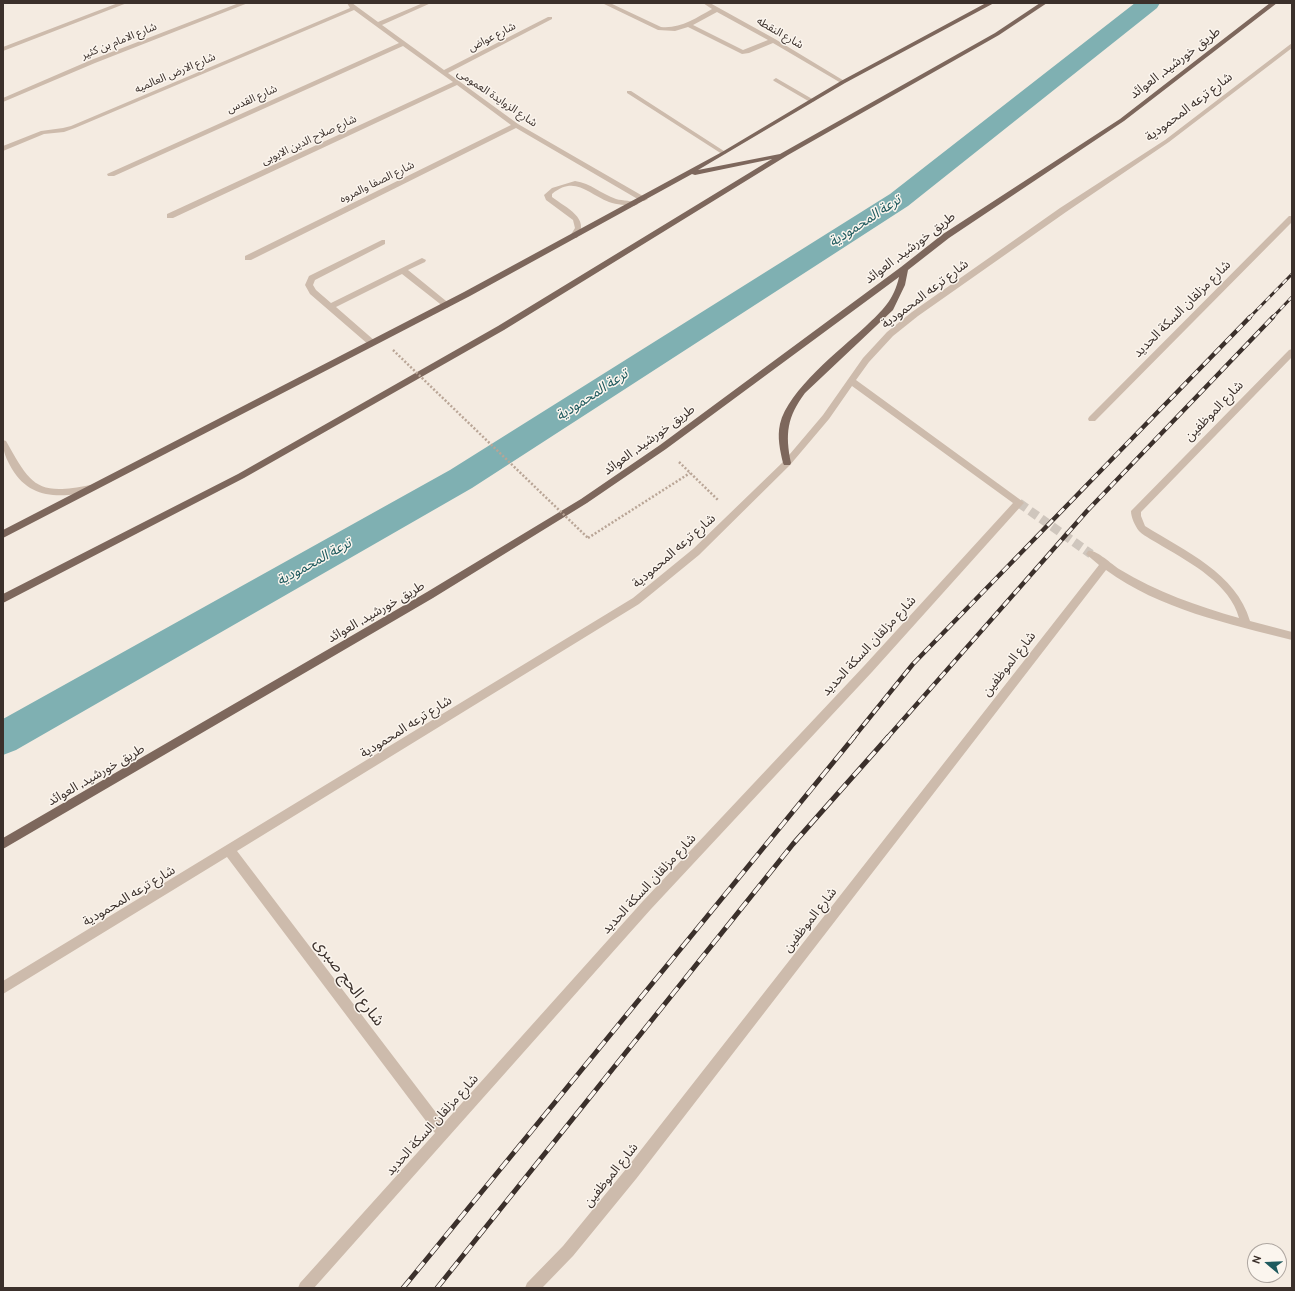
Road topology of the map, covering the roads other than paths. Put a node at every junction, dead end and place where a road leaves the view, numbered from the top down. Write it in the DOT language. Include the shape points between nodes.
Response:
graph roads {
  1 [pos="124,3"];
  2 [pos="245,3"];
  3 [pos="347,3"];
  4 [pos="428,3"];
  5 [pos="605,3"];
  6 [pos="706,3"];
  7 [pos="991,3"];
  8 [pos="1044,3"];
  9 [pos="1274,3"];
  10 [pos="354,8"];
  11 [pos="717,9"];
  12 [pos="550,18"];
  13 [pos="687,24"];
  14 [pos="377,25"];
  15 [pos="773,40"];
  16 [pos="403,44"];
  17 [pos="1292,45"];
  18 [pos="3,49"];
  19 [pos="443,73"];
  20 [pos="776,80"];
  21 [pos="844,82"];
  22 [pos="457,83"];
  23 [pos="629,92"];
  24 [pos="3,100"];
  25 [pos="812,100"];
  26 [pos="516,125"];
  27 [pos="3,149"];
  28 [pos="724,153"];
  29 [pos="786,154"];
  30 [pos="111,174"];
  31 [pos="685,175"];
  32 [pos="644,199"];
  33 [pos="634,204"];
  34 [pos="170,216"];
  35 [pos="1292,218"];
  36 [pos="574,236"];
  37 [pos="382,242"];
  38 [pos="248,258"];
  39 [pos="422,260"];
  40 [pos="904,269"];
  41 [pos="402,270"];
  42 [pos="447,304"];
  43 [pos="330,307"];
  44 [pos="372,343"];
  45 [pos="1292,352"];
  46 [pos="852,381"];
  47 [pos="1092,419"];
  48 [pos="3,443"];
  49 [pos="787,463"];
  50 [pos="92,488"];
  51 [pos="3,534"];
  52 [pos="1091,554"];
  53 [pos="1104,565"];
  54 [pos="3,599"];
  55 [pos="1246,623"];
  56 [pos="1292,636"];
  57 [pos="3,844"];
  58 [pos="229,850"];
  59 [pos="3,988"];
  60 [pos="443,1133"];
  61 [pos="305,1288"];
  62 [pos="532,1288"];
  1 -- 18 [label="street"];
  2 -- 24 [label="street, شارع الامام بن كثير" via="49,79"];
  3 -- 10 [label="street, شارع الزوايدة العمومى"];
  4 -- 14 [label="street"];
  5 -- 13 [label="street" via="660,29 674,30"];
  6 -- 11 [label="street, شارع النقطه"];
  7 -- 21 [label="main road"];
  8 -- 29 [label="main road" via="997,34"];
  9 -- 40 [label="main road, طريق خورشيد, العوائد" via="1122,120 946,236"];
  10 -- 14 [label="street, شارع الزوايدة العمومى"];
  10 -- 27 [label="street, شارع الارض العالميه" via="73,127 43,132"];
  11 -- 13 [label="street"];
  11 -- 15 [label="street, شارع النقطه"];
  12 -- 19 [label="street, شارع عواض"];
  13 -- 15 [label="street" via="742,52"];
  14 -- 16 [label="street, شارع الزوايدة العمومى"];
  15 -- 21 [label="street, شارع النقطه"];
  16 -- 19 [label="street, شارع الزوايدة العمومى"];
  16 -- 30 [label="street, شارع القدس"];
  17 -- 46 [label="street, شارع ترعه المحمودية" via="1167,141 915,314 890,334 866,360"];
  19 -- 22 [label="street, شارع الزوايدة العمومى"];
  20 -- 25 [label="street"];
  21 -- 25 [label="main road"];
  22 -- 26 [label="street, شارع الزوايدة العمومى"];
  22 -- 34 [label="street, شارع صلاح الدين الايوبى"];
  23 -- 28 [label="street"];
  25 -- 28 [label="main road"];
  26 -- 32 [label="street, شارع الزوايدة العمومى"];
  26 -- 38 [label="street, شارع الصفا والمروه"];
  28 -- 31 [label="main road"];
  29 -- 31 [label="main road"];
  29 -- 54 [label="main road" via="501,328 242,476"];
  31 -- 32 [label="main road"];
  32 -- 33 [label="main road"];
  33 -- 36 [label="main road"];
  33 -- 36 [label="street" via="614,201 583,183 569,183 551,191 549,198 576,219 578,232"];
  35 -- 47 [label="street, شارع مزلقان السكة الحديد"];
  36 -- 42 [label="main road"];
  37 -- 43 [label="street" via="312,278 309,282 310,289"];
  39 -- 41 [label="street"];
  40 -- 49 [label="main road" via="901,286 890,308 793,402 786,415 783,429"];
  40 -- 57 [label="main road, طريق خورشيد, العوائد" via="663,447 584,502 430,595"];
  41 -- 42 [label="street"];
  41 -- 43 [label="street"];
  42 -- 44 [label="main road"];
  43 -- 44 [label="street"];
  44 -- 50 [label="main road"];
  45 -- 55 [label="street, شارع الموظفين" via="1136,511 1142,528 1228,588 1240,605"];
  46 -- 49 [label="street, شارع ترعه المحمودية" via="826,418"];
  46 -- 60 [label="street, شارع مزلقان السكة الحديد" via="1019,503 868,669 646,905"];
  48 -- 50 [label="street" via="24,479 33,486 61,493"];
  49 -- 58 [label="street, شارع ترعه المحمودية" via="696,552 636,601"];
  50 -- 51 [label="main road"];
  52 -- 53 [label="street"];
  53 -- 55 [label="street" via="1144,589 1176,603"];
  53 -- 62 [label="street, شارع الموظفين" via="631,1174 568,1251"];
  55 -- 56 [label="street"];
  58 -- 59 [label="street, شارع ترعه المحمودية"];
  58 -- 60 [label="street, شارع الحج صبرى"];
  60 -- 61 [label="street, شارع مزلقان السكة الحديد"];
}
